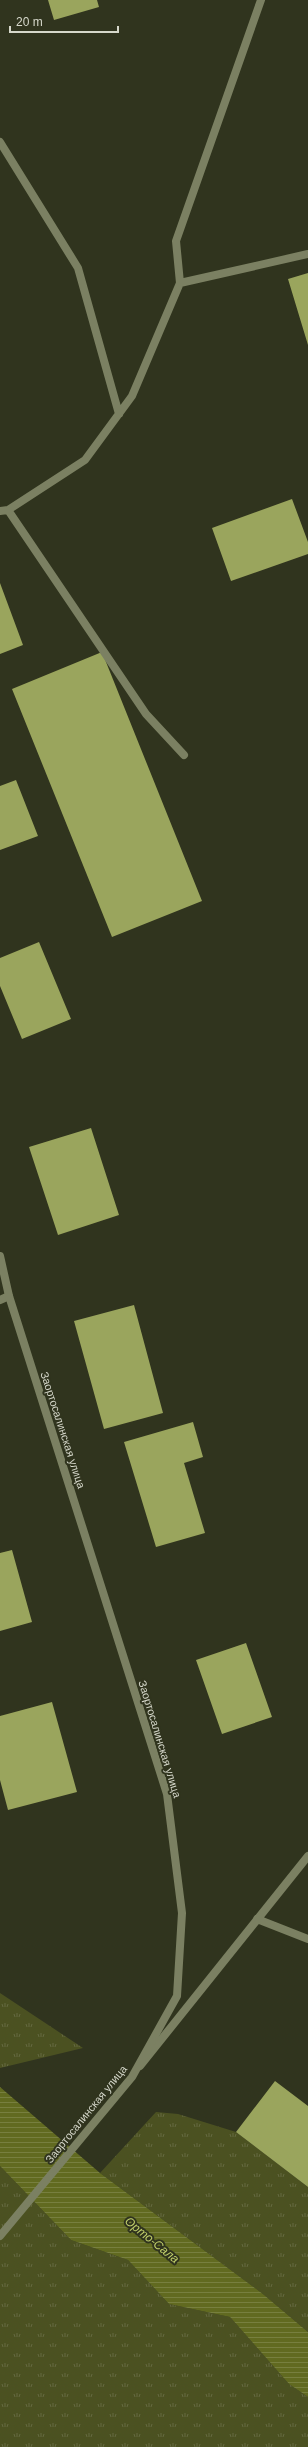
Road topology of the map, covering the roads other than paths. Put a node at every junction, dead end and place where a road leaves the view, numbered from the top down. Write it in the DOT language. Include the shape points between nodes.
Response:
graph roads {
  1 [pos="261,0"];
  2 [pos="0,142"];
  3 [pos="308,254"];
  4 [pos="180,283"];
  5 [pos="119,414"];
  6 [pos="4,511"];
  7 [pos="184,755"];
  8 [pos="0,1256"];
  9 [pos="9,1296"];
  10 [pos="0,1300"];
  11 [pos="308,1856"];
  12 [pos="258,1919"];
  13 [pos="308,1939"];
  14 [pos="132,2077"];
  15 [pos="1,2235"];
  1 -- 4 [label="street" via="176,241"];
  2 -- 5 [label="street" via="78,268"];
  3 -- 4 [label="street"];
  4 -- 5 [label="street" via="132,396"];
  5 -- 6 [label="street" via="85,460"];
  6 -- 7 [label="street" via="146,714"];
  8 -- 9 [label="street, Заортосалинская улица"];
  9 -- 10 [label="street"];
  9 -- 14 [label="street, Заортосалинская улица" via="167,1794 182,1913 177,1996"];
  11 -- 12 [label="street"];
  12 -- 13 [label="street"];
  12 -- 14 [label="street"];
  14 -- 15 [label="street, Заортосалинская улица"];
}
